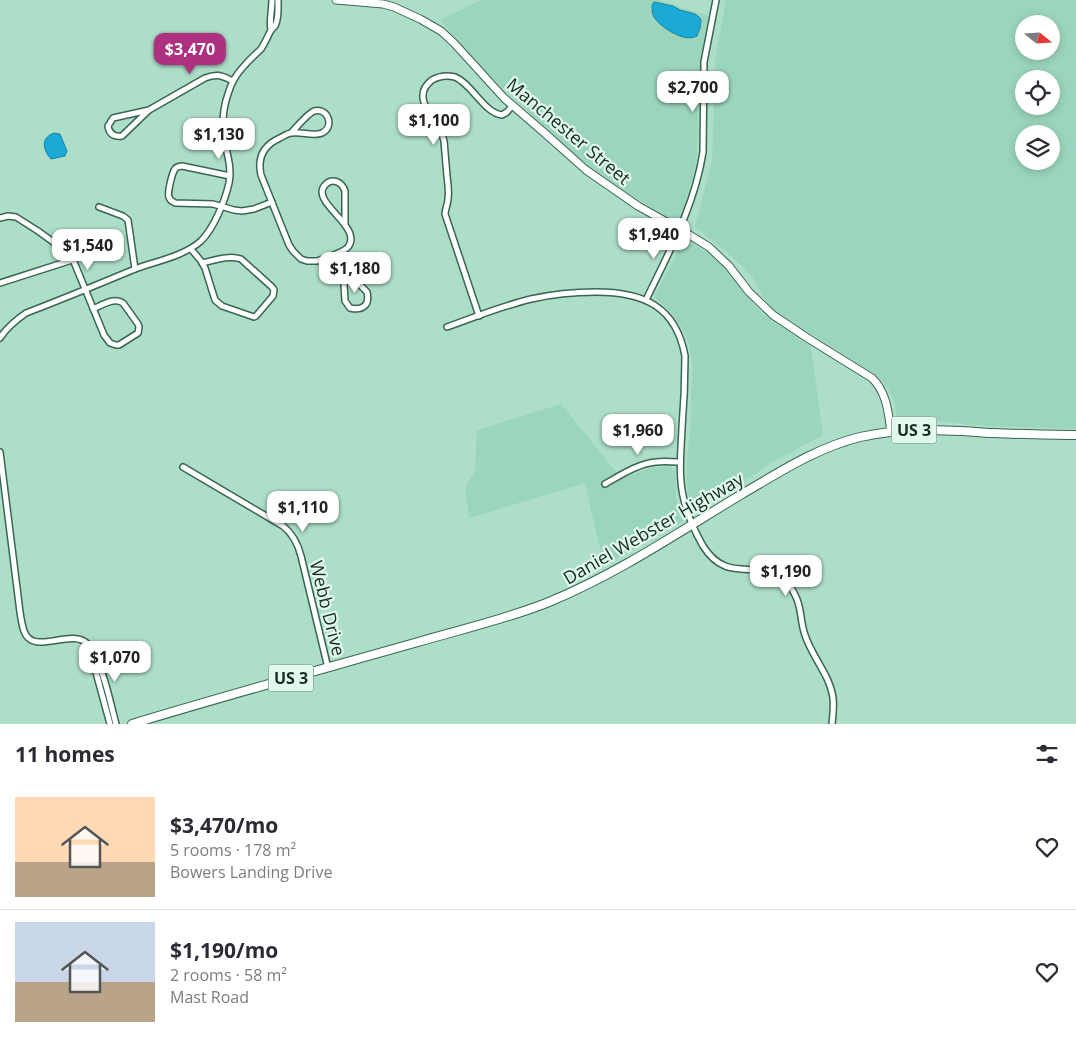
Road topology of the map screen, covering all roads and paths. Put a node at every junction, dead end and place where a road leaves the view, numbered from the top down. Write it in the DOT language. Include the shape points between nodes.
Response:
graph roads {
  1 [pos="272,0"];
  2 [pos="278,0"];
  3 [pos="336,0"];
  4 [pos="716,0"];
  5 [pos="271,30"];
  6 [pos="233,81"];
  7 [pos="512,106"];
  8 [pos="149,110"];
  9 [pos="291,133"];
  10 [pos="230,176"];
  11 [pos="272,202"];
  12 [pos="221,206"];
  13 [pos="99,207"];
  14 [pos="0,218"];
  15 [pos="345,224"];
  16 [pos="680,230"];
  17 [pos="190,249"];
  18 [pos="339,253"];
  19 [pos="72,260"];
  20 [pos="202,263"];
  21 [pos="343,268"];
  22 [pos="135,270"];
  23 [pos="0,283"];
  24 [pos="85,290"];
  25 [pos="646,300"];
  26 [pos="93,309"];
  27 [pos="479,316"];
  28 [pos="447,327"];
  29 [pos="0,338"];
  30 [pos="891,432"];
  31 [pos="1076,435"];
  32 [pos="0,452"];
  33 [pos="680,462"];
  34 [pos="182,467"];
  35 [pos="605,484"];
  36 [pos="693,524"];
  37 [pos="93,654"];
  38 [pos="328,668"];
  39 [pos="110,724"];
  40 [pos="116,724"];
  41 [pos="132,724"];
  42 [pos="832,724"];
  1 -- 5 [label="street"];
  2 -- 5 [label="street" via="275,26"];
  3 -- 7 [label="street, Manchester Street" via="383,4 431,24 454,43"];
  4 -- 16 [label="street" via="704,62 702,161"];
  5 -- 6 [label="street" via="264,44"];
  6 -- 8 [label="street" via="218,75 211,76"];
  6 -- 10 [label="street" via="223,120"];
  7 -- 16 [label="street, Manchester Street" via="600,181"];
  7 -- 27 [label="street" via="502,115 494,113 461,81 451,76 435,78 424,93 424,105 444,142 448,198 445,214"];
  8 -- 8 [label="street" via="122,136 114,136 110,132 108,126 113,118"];
  9 -- 9 [label="street" via="312,112 322,112 329,118 328,128 321,134"];
  9 -- 11 [label="street" via="266,146 261,156 260,171"];
  10 -- 12 [label="street"];
  10 -- 12 [label="street" via="182,166 174,172 168,194 172,201"];
  11 -- 12 [label="street" via="242,211"];
  11 -- 18 [label="street" via="289,245 297,256 312,262"];
  12 -- 17 [label="street" via="209,231"];
  13 -- 22 [label="street" via="128,220"];
  14 -- 19 [label="street" via="12,216 24,221 62,247"];
  15 -- 15 [label="street" via="323,198 322,190 330,181 338,181 344,187"];
  15 -- 18 [label="street" via="351,238 350,245"];
  16 -- 25 [label="street"];
  16 -- 30 [label="street, Manchester Street" via="717,254 773,315 878,383 887,403"];
  17 -- 20 [label="street"];
  17 -- 22 [label="street"];
  18 -- 21 [label="street"];
  19 -- 23 [label="street"];
  19 -- 24 [label="street"];
  20 -- 20 [label="street" via="213,296 222,306 254,317 273,296 272,287 237,257"];
  21 -- 21 [label="street" via="367,292 367,302 358,310 350,308 345,301"];
  22 -- 24 [label="street"];
  24 -- 26 [label="street"];
  24 -- 29 [label="street" via="26,313"];
  25 -- 27 [label="street" via="607,292 561,293"];
  25 -- 33 [label="street" via="670,319 683,345 685,368"];
  26 -- 26 [label="street" via="110,343 119,345 138,333 138,324 120,301"];
  27 -- 28 [label="street"];
  30 -- 31 [label="main road, Daniel Webster Highway / US 3" via="934,430"];
  30 -- 36 [label="main road, Daniel Webster Highway / US 3" via="859,437 816,452"];
  32 -- 37 [label="street" via="24,632 38,642 78,638 87,643"];
  33 -- 35 [label="street" via="644,464"];
  33 -- 36 [label="street" via="684,499"];
  34 -- 38 [label="street, Webb Drive" via="283,526 292,535 301,556"];
  36 -- 38 [label="main road, Daniel Webster Highway / US 3" via="604,577 548,603"];
  36 -- 42 [label="street" via="703,545 719,563 732,568 773,573 790,587 798,599 805,636 833,697"];
  37 -- 39 [label="street"];
  37 -- 40 [label="street"];
  38 -- 41 [label="main road, Daniel Webster Highway / US 3"];
}
